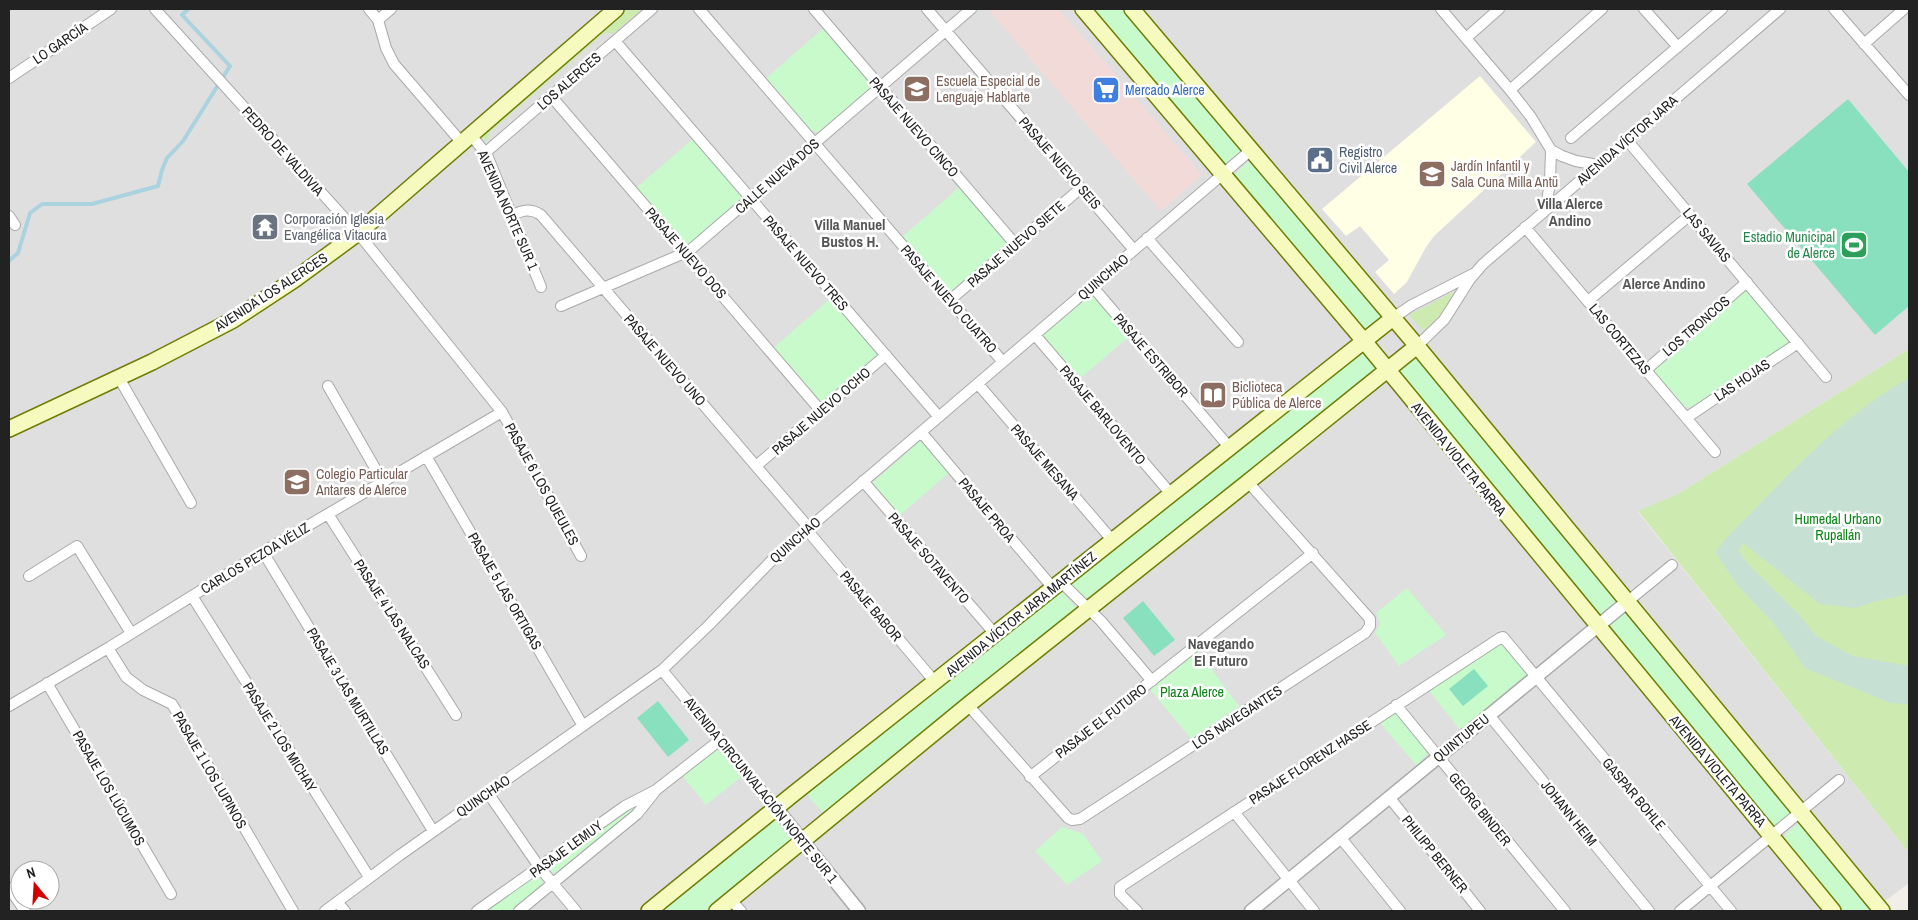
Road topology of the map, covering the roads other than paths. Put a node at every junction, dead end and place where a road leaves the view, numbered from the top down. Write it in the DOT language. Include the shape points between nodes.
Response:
graph roads {
  1 [pos="111,9"];
  2 [pos="155,9"];
  3 [pos="369,9"];
  4 [pos="391,9"];
  5 [pos="616,9"];
  6 [pos="652,9"];
  7 [pos="699,9"];
  8 [pos="814,9"];
  9 [pos="927,9"];
  10 [pos="971,9"];
  11 [pos="1083,9"];
  12 [pos="1132,9"];
  13 [pos="1442,9"];
  14 [pos="1499,9"];
  15 [pos="1602,9"];
  16 [pos="1644,9"];
  17 [pos="1722,9"];
  18 [pos="1780,9"];
  19 [pos="1834,9"];
  20 [pos="1904,9"];
  21 [pos="378,20"];
  22 [pos="946,30"];
  23 [pos="1466,38"];
  24 [pos="615,41"];
  25 [pos="1864,44"];
  26 [pos="1678,47"];
  27 [pos="9,78"];
  28 [pos="880,87"];
  29 [pos="1510,90"];
  30 [pos="1909,95"];
  31 [pos="551,96"];
  32 [pos="1571,138"];
  33 [pos="467,139"];
  34 [pos="1627,140"];
  35 [pos="815,143"];
  36 [pos="1251,150"];
  37 [pos="1551,150"];
  38 [pos="485,152"];
  39 [pos="1598,165"];
  40 [pos="1222,174"];
  41 [pos="1081,188"];
  42 [pos="751,198"];
  43 [pos="1546,210"];
  44 [pos="1690,214"];
  45 [pos="512,215"];
  46 [pos="9,216"];
  47 [pos="15,225"];
  48 [pos="1526,227"];
  49 [pos="358,233"];
  50 [pos="1148,238"];
  51 [pos="1015,244"];
  52 [pos="1134,250"];
  53 [pos="686,254"];
  54 [pos="1473,275"];
  55 [pos="1747,282"];
  56 [pos="1092,286"];
  57 [pos="541,287"];
  58 [pos="604,288"];
  59 [pos="950,300"];
  60 [pos="1588,301"];
  61 [pos="561,306"];
  62 [pos="1393,318"];
  63 [pos="1035,335"];
  64 [pos="1364,341"];
  65 [pos="1238,342"];
  66 [pos="1798,343"];
  67 [pos="1417,346"];
  68 [pos="886,355"];
  69 [pos="1003,362"];
  70 [pos="1646,370"];
  71 [pos="1387,371"];
  72 [pos="1826,377"];
  73 [pos="119,378"];
  74 [pos="978,384"];
  75 [pos="328,386"];
  76 [pos="821,411"];
  77 [pos="502,412"];
  78 [pos="939,417"];
  79 [pos="1686,418"];
  80 [pos="9,429"];
  81 [pos="921,432"];
  82 [pos="1230,448"];
  83 [pos="1714,452"];
  84 [pos="426,456"];
  85 [pos="756,466"];
  86 [pos="864,481"];
  87 [pos="383,482"];
  88 [pos="1248,482"];
  89 [pos="1171,494"];
  90 [pos="191,503"];
  91 [pos="328,514"];
  92 [pos="808,529"];
  93 [pos="1113,541"];
  94 [pos="263,552"];
  95 [pos="1313,553"];
  96 [pos="581,556"];
  97 [pos="1672,565"];
  98 [pos="29,576"];
  99 [pos="1057,585"];
  100 [pos="192,596"];
  101 [pos="1627,602"];
  102 [pos="1088,609"];
  103 [pos="1598,626"];
  104 [pos="131,634"];
  105 [pos="995,634"];
  106 [pos="1504,637"];
  107 [pos="108,648"];
  108 [pos="662,670"];
  109 [pos="1537,676"];
  110 [pos="1152,681"];
  111 [pos="936,682"];
  112 [pos="47,683"];
  113 [pos="968,705"];
  114 [pos="1396,705"];
  115 [pos="9,706"];
  116 [pos="456,714"];
  117 [pos="1489,715"];
  118 [pos="583,726"];
  119 [pos="720,740"];
  120 [pos="1438,757"];
  121 [pos="1030,777"];
  122 [pos="1839,780"];
  123 [pos="656,790"];
  124 [pos="488,793"];
  125 [pos="1389,798"];
  126 [pos="776,808"];
  127 [pos="1234,812"];
  128 [pos="1800,812"];
  129 [pos="433,831"];
  130 [pos="1771,836"];
  131 [pos="1340,837"];
  132 [pos="803,841"];
  133 [pos="540,868"];
  134 [pos="368,877"];
  135 [pos="1288,880"];
  136 [pos="552,884"];
  137 [pos="1711,886"];
  138 [pos="9,888"];
  139 [pos="171,894"];
  140 [pos="337,902"];
  141 [pos="1872,904"];
  142 [pos="736,906"];
  143 [pos="25,911"];
  144 [pos="293,911"];
  145 [pos="325,911"];
  146 [pos="345,911"];
  147 [pos="477,911"];
  148 [pos="519,911"];
  149 [pos="576,911"];
  150 [pos="649,911"];
  151 [pos="717,911"];
  152 [pos="859,911"];
  153 [pos="1137,911"];
  154 [pos="1251,911"];
  155 [pos="1314,911"];
  156 [pos="1400,911"];
  157 [pos="1480,911"];
  158 [pos="1565,911"];
  159 [pos="1649,911"];
  160 [pos="1680,911"];
  161 [pos="1731,911"];
  162 [pos="1833,911"];
  163 [pos="1882,911"];
  1 -- 27 [label="street, LO GARCÍA"];
  2 -- 49 [label="street, PEDRO DE VALDIVIA"];
  3 -- 21 [label="street"];
  4 -- 21 [label="street"];
  5 -- 33 [label="main road, AVENIDA LOS ALERCES"];
  6 -- 24 [label="street, LOS ALERCES"];
  7 -- 35 [label="street, PASAJE NUEVO CUATRO"];
  8 -- 28 [label="street, PASAJE NUEVO CINCO"];
  9 -- 22 [label="street, PASAJE NUEVO SEIS"];
  10 -- 22 [label="street, CALLE NUEVA DOS"];
  11 -- 40 [label="main road, AVENIDA VIOLETA PARRA"];
  12 -- 36 [label="main road"];
  13 -- 23 [label="street"];
  14 -- 23 [label="street"];
  15 -- 29 [label="street"];
  16 -- 26 [label="street"];
  17 -- 26 [label="street"];
  18 -- 34 [label="street, AVENIDA VÍCTOR JARA"];
  19 -- 25 [label="street"];
  20 -- 25 [label="street"];
  21 -- 33 [label="street, AVENIDA NORTE SUR 1" via="394,64"];
  22 -- 28 [label="street, CALLE NUEVA DOS"];
  22 -- 41 [label="street, PASAJE NUEVO SEIS"];
  23 -- 29 [label="street"];
  24 -- 31 [label="street, LOS ALERCES"];
  24 -- 42 [label="street, PASAJE NUEVO TRES"];
  25 -- 30 [label="street"];
  26 -- 32 [label="street"];
  28 -- 35 [label="street, CALLE NUEVA DOS"];
  28 -- 51 [label="street, PASAJE NUEVO CINCO"];
  29 -- 37 [label="street"];
  31 -- 38 [label="street, LOS ALERCES"];
  31 -- 53 [label="street, PASAJE NUEVO DOS"];
  33 -- 38 [label="street, AVENIDA NORTE SUR 1"];
  33 -- 49 [label="main road, AVENIDA LOS ALERCES"];
  34 -- 39 [label="street, AVENIDA VÍCTOR JARA"];
  34 -- 44 [label="street, LAS SAVIAS"];
  35 -- 42 [label="street, CALLE NUEVA DOS"];
  35 -- 59 [label="street, PASAJE NUEVO CUATRO"];
  36 -- 40 [label="street, QUINCHAO"];
  36 -- 62 [label="main road"];
  37 -- 39 [label="street" via="1576,161"];
  37 -- 43 [label="street"];
  38 -- 45 [label="street, AVENIDA NORTE SUR 1"];
  39 -- 43 [label="street, AVENIDA VÍCTOR JARA"];
  40 -- 50 [label="street, QUINCHAO"];
  40 -- 64 [label="main road, AVENIDA VIOLETA PARRA"];
  41 -- 51 [label="street, PASAJE NUEVO SIETE"];
  41 -- 52 [label="street, PASAJE NUEVO SEIS"];
  42 -- 53 [label="street, CALLE NUEVA DOS"];
  42 -- 68 [label="street, PASAJE NUEVO TRES"];
  43 -- 48 [label="street, AVENIDA VÍCTOR JARA"];
  44 -- 55 [label="street, LAS SAVIAS"];
  44 -- 60 [label="street"];
  45 -- 57 [label="street, AVENIDA NORTE SUR 1"];
  45 -- 58 [label="street, PASAJE NUEVO UNO" via="526,210 538,213"];
  46 -- 47 [label="street"];
  48 -- 54 [label="street, AVENIDA VÍCTOR JARA"];
  48 -- 60 [label="street, LAS CORTEZAS"];
  49 -- 73 [label="main road, AVENIDA LOS ALERCES" via="233,320"];
  49 -- 77 [label="street, PEDRO DE VALDIVIA"];
  50 -- 52 [label="street, QUINCHAO"];
  50 -- 65 [label="street"];
  51 -- 59 [label="street, PASAJE NUEVO SIETE"];
  52 -- 56 [label="street, QUINCHAO"];
  53 -- 58 [label="street, CALLE NUEVA DOS"];
  53 -- 76 [label="street, PASAJE NUEVO DOS"];
  54 -- 62 [label="street, AVENIDA VÍCTOR JARA"];
  54 -- 67 [label="street, AVENIDA VÍCTOR JARA" via="1450,313"];
  55 -- 66 [label="street, LAS SAVIAS"];
  55 -- 70 [label="street, LOS TRONCOS"];
  56 -- 63 [label="street, QUINCHAO"];
  56 -- 82 [label="street, PASAJE ESTRIBOR"];
  58 -- 61 [label="street, CALLE NUEVA DOS"];
  58 -- 85 [label="street, PASAJE NUEVO UNO"];
  59 -- 69 [label="street, PASAJE NUEVO CUATRO"];
  60 -- 70 [label="street, LAS CORTEZAS"];
  62 -- 64 [label="main road, AVENIDA VÍCTOR JARA MARTÍNEZ"];
  62 -- 67 [label="main road"];
  63 -- 69 [label="street, QUINCHAO"];
  63 -- 89 [label="street, PASAJE BARLOVENTO"];
  64 -- 71 [label="main road, AVENIDA VIOLETA PARRA"];
  64 -- 82 [label="main road, AVENIDA VÍCTOR JARA MARTÍNEZ"];
  66 -- 72 [label="street, LAS SAVIAS"];
  66 -- 79 [label="street, LAS HOJAS"];
  67 -- 71 [label="main road"];
  67 -- 101 [label="main road"];
  68 -- 76 [label="street, PASAJE NUEVO OCHO"];
  68 -- 78 [label="street, PASAJE NUEVO TRES"];
  69 -- 74 [label="street, QUINCHAO"];
  70 -- 79 [label="street, LAS CORTEZAS"];
  71 -- 88 [label="main road"];
  71 -- 103 [label="main road, AVENIDA VIOLETA PARRA"];
  73 -- 80 [label="main road, AVENIDA LOS ALERCES"];
  73 -- 90 [label="street"];
  74 -- 78 [label="street, QUINCHAO"];
  74 -- 93 [label="street, PASAJE MESANA"];
  75 -- 87 [label="street"];
  76 -- 85 [label="street, PASAJE NUEVO OCHO"];
  77 -- 84 [label="street, CARLOS PEZOA VÉLIZ"];
  77 -- 96 [label="street, PASAJE 6 LOS QUEULES"];
  78 -- 81 [label="street, QUINCHAO"];
  79 -- 83 [label="street, LAS CORTEZAS"];
  81 -- 86 [label="street, QUINCHAO"];
  81 -- 99 [label="street, PASAJE PROA"];
  82 -- 89 [label="main road, AVENIDA VÍCTOR JARA MARTÍNEZ"];
  84 -- 87 [label="street, CARLOS PEZOA VÉLIZ"];
  84 -- 118 [label="street, PASAJE 5 LAS ORTIGAS"];
  85 -- 92 [label="street, PASAJE NUEVO UNO"];
  86 -- 92 [label="street, QUINCHAO"];
  86 -- 105 [label="street, PASAJE SOTAVENTO"];
  87 -- 91 [label="street, CARLOS PEZOA VÉLIZ"];
  88 -- 95 [label="street, LOS NAVEGANTES"];
  88 -- 102 [label="main road"];
  89 -- 93 [label="main road, AVENIDA VÍCTOR JARA MARTÍNEZ"];
  91 -- 94 [label="street, CARLOS PEZOA VÉLIZ"];
  91 -- 116 [label="street, PASAJE 4 LAS NALCAS"];
  92 -- 108 [label="street, QUINCHAO" via="776,556"];
  92 -- 111 [label="street, PASAJE BABOR"];
  93 -- 99 [label="main road, AVENIDA VÍCTOR JARA MARTÍNEZ"];
  94 -- 100 [label="street, CARLOS PEZOA VÉLIZ"];
  94 -- 129 [label="street, PASAJE 3 LAS MURTILLAS"];
  95 -- 110 [label="street, PASAJE EL FUTURO"];
  95 -- 121 [label="street, LOS NAVEGANTES" via="1370,619 1365,633 1080,819 1068,818"];
  97 -- 101 [label="street, QUINTUPEU"];
  98 -- 104 [label="street" via="77,546"];
  99 -- 102 [label="street, PASAJE PROA"];
  99 -- 105 [label="main road, AVENIDA VÍCTOR JARA MARTÍNEZ"];
  100 -- 104 [label="street, CARLOS PEZOA VÉLIZ"];
  100 -- 134 [label="street, PASAJE 2 LOS MICHAY"];
  101 -- 103 [label="street, QUINTUPEU"];
  101 -- 128 [label="main road"];
  102 -- 110 [label="street, PASAJE PROA"];
  102 -- 113 [label="main road"];
  103 -- 109 [label="street, QUINTUPEU"];
  103 -- 130 [label="main road, AVENIDA VIOLETA PARRA"];
  104 -- 107 [label="street, CARLOS PEZOA VÉLIZ"];
  105 -- 111 [label="main road, AVENIDA VÍCTOR JARA MARTÍNEZ"];
  106 -- 109 [label="street, GASPAR BOHLE"];
  106 -- 114 [label="street, PASAJE FLORENZ HASSE"];
  107 -- 112 [label="street, CARLOS PEZOA VÉLIZ"];
  107 -- 144 [label="street, PASAJE 1 LOS LUPINOS" via="126,677 143,690 172,704"];
  108 -- 118 [label="street, QUINCHAO"];
  108 -- 119 [label="street, AVENIDA CIRCUNVALACIÓN NORTE SUR 1"];
  109 -- 117 [label="street, QUINTUPEU"];
  109 -- 137 [label="street, GASPAR BOHLE"];
  110 -- 121 [label="street, PASAJE EL FUTURO"];
  111 -- 126 [label="main road, AVENIDA VÍCTOR JARA MARTÍNEZ"];
  112 -- 115 [label="street, CARLOS PEZOA VÉLIZ"];
  112 -- 139 [label="street, PASAJE LOS LÚCUMOS"];
  113 -- 121 [label="street, LOS NAVEGANTES"];
  113 -- 132 [label="main road"];
  114 -- 120 [label="street, GEORG BINDER"];
  114 -- 127 [label="street, PASAJE FLORENZ HASSE"];
  117 -- 120 [label="street, QUINTUPEU"];
  117 -- 159 [label="street, JOHANN HEIM"];
  118 -- 124 [label="street, QUINCHAO"];
  119 -- 123 [label="street, PASAJE LEMUY"];
  119 -- 126 [label="street, AVENIDA CIRCUNVALACIÓN NORTE SUR 1"];
  120 -- 125 [label="street, QUINTUPEU"];
  120 -- 158 [label="street, GEORG BINDER"];
  122 -- 128 [label="street"];
  123 -- 133 [label="street, PASAJE LEMUY" via="625,806"];
  123 -- 136 [label="street, PASAJE LEMUY" via="637,814"];
  124 -- 129 [label="street, QUINCHAO"];
  124 -- 133 [label="street"];
  125 -- 131 [label="street, QUINTUPEU"];
  125 -- 157 [label="street, PHILIPP BERNER"];
  126 -- 132 [label="street, AVENIDA CIRCUNVALACIÓN NORTE SUR 1"];
  126 -- 150 [label="main road, AVENIDA VÍCTOR JARA MARTÍNEZ"];
  127 -- 135 [label="street"];
  127 -- 153 [label="street, PASAJE FLORENZ HASSE" via="1120,888 1119,891"];
  128 -- 130 [label="street"];
  128 -- 141 [label="main road"];
  129 -- 134 [label="street, QUINCHAO"];
  130 -- 137 [label="street"];
  130 -- 162 [label="main road, AVENIDA VIOLETA PARRA"];
  131 -- 135 [label="street, QUINTUPEU"];
  131 -- 156 [label="street"];
  132 -- 142 [label="main road"];
  132 -- 152 [label="street, AVENIDA CIRCUNVALACIÓN NORTE SUR 1"];
  133 -- 136 [label="street"];
  133 -- 147 [label="street, PASAJE LEMUY"];
  134 -- 140 [label="street, QUINCHAO"];
  135 -- 154 [label="street, QUINTUPEU"];
  135 -- 155 [label="street"];
  136 -- 148 [label="street, PASAJE LEMUY"];
  136 -- 149 [label="street"];
  137 -- 160 [label="street"];
  137 -- 161 [label="street, GASPAR BOHLE"];
  138 -- 143 [label="street"];
  140 -- 145 [label="street, QUINCHAO"];
  140 -- 146 [label="street"];
  141 -- 163 [label="main road"];
  142 -- 151 [label="main road"];
}
